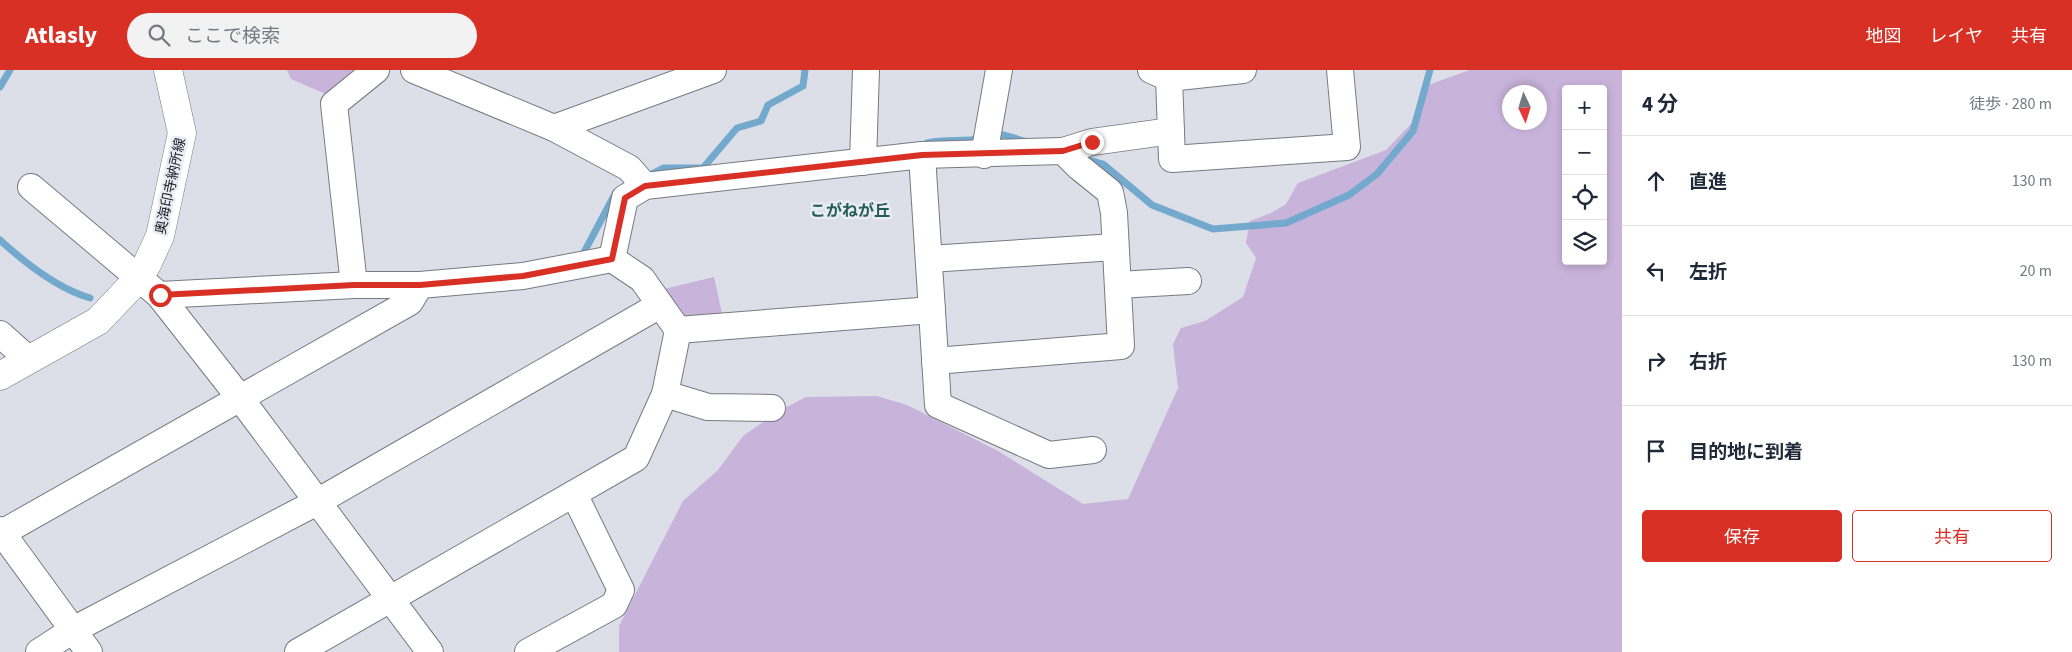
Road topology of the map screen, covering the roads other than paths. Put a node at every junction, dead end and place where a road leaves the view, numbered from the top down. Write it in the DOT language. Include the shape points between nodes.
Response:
graph roads {
  1 [pos="168,70"];
  2 [pos="376,70"];
  3 [pos="414,70"];
  4 [pos="712,70"];
  5 [pos="866,70"];
  6 [pos="999,70"];
  7 [pos="1243,70"];
  8 [pos="1340,70"];
  9 [pos="1160,74"];
  10 [pos="554,128"];
  11 [pos="1172,131"];
  12 [pos="986,145"];
  13 [pos="922,155"];
  14 [pos="863,156"];
  15 [pos="1071,159"];
  16 [pos="641,182"];
  17 [pos="31,187"];
  18 [pos="1115,247"];
  19 [pos="612,259"];
  20 [pos="929,259"];
  21 [pos="1188,281"];
  22 [pos="354,285"];
  23 [pos="420,285"];
  24 [pos="1118,285"];
  25 [pos="149,287"];
  26 [pos="660,305"];
  27 [pos="932,310"];
  28 [pos="678,330"];
  29 [pos="0,334"];
  30 [pos="29,360"];
  31 [pos="935,361"];
  32 [pos="0,376"];
  33 [pos="665,394"];
  34 [pos="240,398"];
  35 [pos="772,408"];
  36 [pos="1093,450"];
  37 [pos="574,494"];
  38 [pos="317,502"];
  39 [pos="1,532"];
  40 [pos="389,600"];
  41 [pos="73,630"];
  42 [pos="555,646"];
  43 [pos="425,650"];
  44 [pos="39,652"];
  45 [pos="89,652"];
  46 [pos="298,652"];
  47 [pos="528,652"];
  1 -- 25 [label="main road, 奥海印寺納所線" via="182,133"];
  2 -- 22 [label="street" via="334,104"];
  3 -- 10 [label="street"];
  4 -- 10 [label="street"];
  5 -- 14 [label="street"];
  6 -- 12 [label="street"];
  7 -- 9 [label="street"];
  8 -- 11 [label="street" via="1347,147 1172,159"];
  9 -- 11 [label="street"];
  10 -- 16 [label="street" via="629,168"];
  11 -- 15 [label="street" via="1092,142"];
  12 -- 13 [label="street"];
  12 -- 15 [label="street"];
  13 -- 14 [label="street"];
  13 -- 20 [label="street"];
  14 -- 16 [label="street"];
  15 -- 18 [label="street" via="1110,192"];
  16 -- 19 [label="street" via="625,198"];
  17 -- 25 [label="street"];
  18 -- 20 [label="street"];
  18 -- 24 [label="street"];
  19 -- 23 [label="street" via="523,276"];
  19 -- 26 [label="street" via="642,279"];
  20 -- 27 [label="street"];
  21 -- 24 [label="street"];
  22 -- 23 [label="street"];
  22 -- 25 [label="street"];
  23 -- 34 [label="street" via="410,302"];
  24 -- 31 [label="street" via="1121,346"];
  25 -- 30 [label="main road, 奥海印寺納所線"];
  25 -- 34 [label="street"];
  26 -- 28 [label="street"];
  26 -- 38 [label="street"];
  27 -- 28 [label="street"];
  27 -- 31 [label="street"];
  28 -- 33 [label="street"];
  29 -- 30 [label="street"];
  30 -- 32 [label="main road, 奥海印寺納所線"];
  31 -- 36 [label="street" via="938,405 1049,455"];
  33 -- 35 [label="street" via="708,406"];
  33 -- 37 [label="street" via="636,458"];
  34 -- 38 [label="street"];
  34 -- 39 [label="street"];
  37 -- 40 [label="street"];
  37 -- 42 [label="street" via="621,590 614,605"];
  38 -- 40 [label="street"];
  38 -- 41 [label="street"];
  39 -- 41 [label="street"];
  40 -- 43 [label="street"];
  40 -- 46 [label="street"];
  41 -- 44 [label="street"];
  41 -- 45 [label="street"];
  42 -- 47 [label="street"];
}
